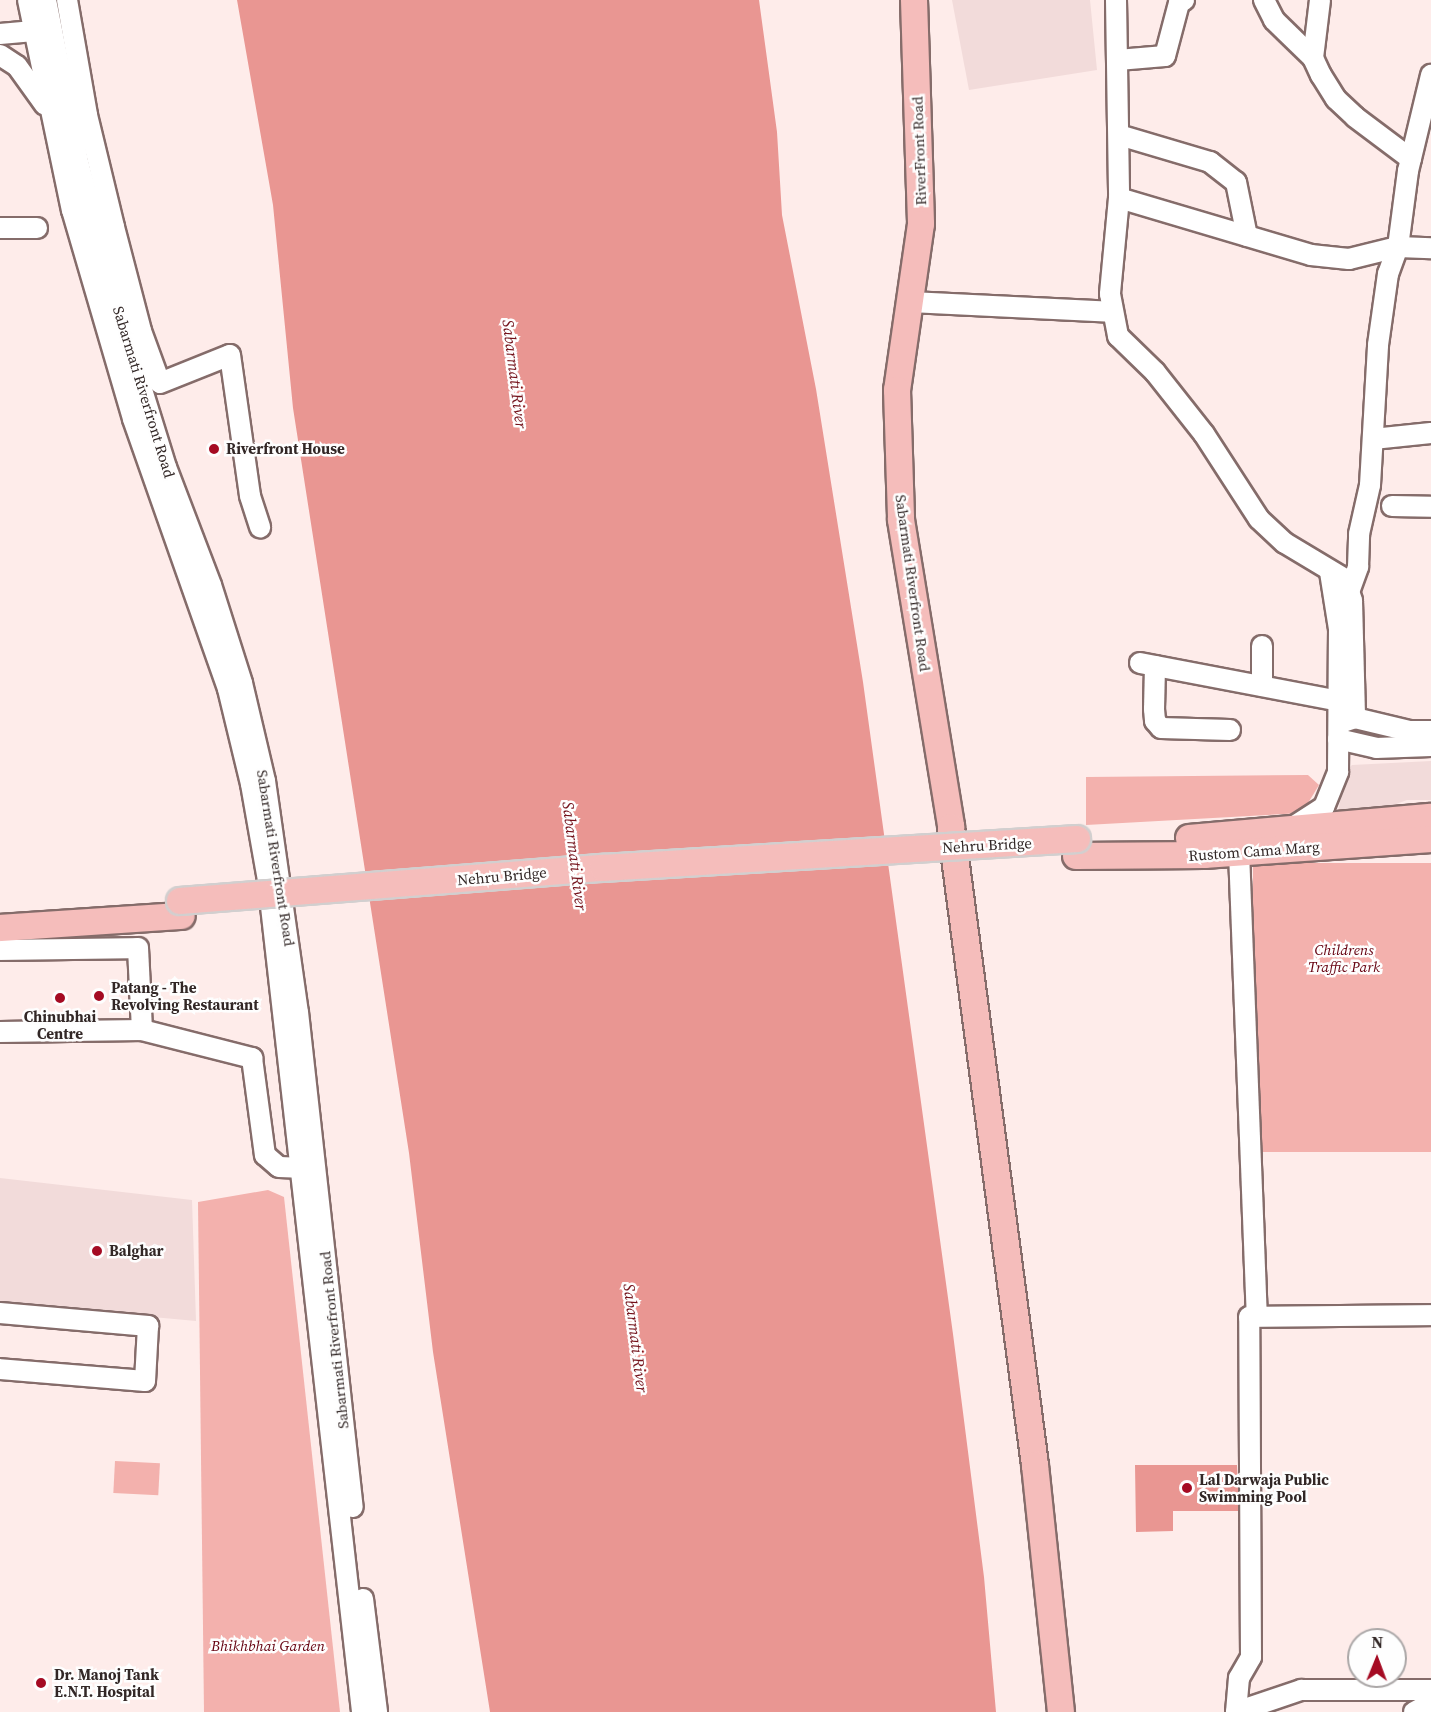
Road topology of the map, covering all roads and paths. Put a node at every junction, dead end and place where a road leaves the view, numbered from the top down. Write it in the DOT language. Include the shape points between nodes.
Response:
graph roads {
  1 [pos="28,0"];
  2 [pos="46,0"];
  3 [pos="67,0"];
  4 [pos="900,0"];
  5 [pos="915,0"];
  6 [pos="1116,0"];
  7 [pos="1184,0"];
  8 [pos="1264,0"];
  9 [pos="1320,0"];
  10 [pos="42,31"];
  11 [pos="0,34"];
  12 [pos="0,55"];
  13 [pos="1312,58"];
  14 [pos="1118,60"];
  15 [pos="1431,75"];
  16 [pos="48,110"];
  17 [pos="72,134"];
  18 [pos="1119,135"];
  19 [pos="1411,159"];
  20 [pos="1119,198"];
  21 [pos="0,228"];
  22 [pos="37,228"];
  23 [pos="1247,236"];
  24 [pos="1398,248"];
  25 [pos="1431,248"];
  26 [pos="910,302"];
  27 [pos="1112,312"];
  28 [pos="134,334"];
  29 [pos="1431,433"];
  30 [pos="1373,439"];
  31 [pos="167,490"];
  32 [pos="1392,506"];
  33 [pos="1431,507"];
  34 [pos="260,527"];
  35 [pos="1330,572"];
  36 [pos="1349,592"];
  37 [pos="1262,646"];
  38 [pos="1262,686"];
  39 [pos="1338,701"];
  40 [pos="1344,727"];
  41 [pos="1230,730"];
  42 [pos="1431,731"];
  43 [pos="1431,746"];
  44 [pos="1431,817"];
  45 [pos="1290,828"];
  46 [pos="1431,839"];
  47 [pos="1076,848"];
  48 [pos="1239,852"];
  49 [pos="181,908"];
  50 [pos="0,911"];
  51 [pos="0,928"];
  52 [pos="0,950"];
  53 [pos="142,1030"];
  54 [pos="0,1032"];
  55 [pos="307,1169"];
  56 [pos="0,1313"];
  57 [pos="1257,1315"];
  58 [pos="1431,1315"];
  59 [pos="0,1369"];
  60 [pos="1431,1690"];
  61 [pos="1431,1703"];
  62 [pos="362,1712"];
  63 [pos="377,1712"];
  64 [pos="1045,1712"];
  65 [pos="1061,1712"];
  66 [pos="1236,1712"];
  67 [pos="1414,1712"];
  1 -- 10 [label="street"];
  2 -- 10 [label="street"];
  3 -- 17 [label="street"];
  4 -- 64 [label="main road, RiverFront Road" via="904,223 883,385 886,520 936,831 1020,1450"];
  5 -- 26 [label="main road, RiverFront Road" via="921,224"];
  6 -- 14 [label="street"];
  7 -- 14 [label="street" via="1179,3 1165,56"];
  8 -- 13 [label="street" via="1274,20"];
  9 -- 13 [label="street"];
  10 -- 11 [label="street"];
  10 -- 16 [label="street"];
  10 -- 17 [label="street, Sabarmati Riverfront Road"];
  12 -- 16 [label="street" via="17,66"];
  13 -- 19 [label="street" via="1336,99"];
  14 -- 18 [label="street"];
  15 -- 19 [label="street"];
  16 -- 17 [label="street"];
  17 -- 28 [label="street"];
  17 -- 31 [label="street, Sabarmati Riverfront Road" via="110,341"];
  18 -- 20 [label="street"];
  18 -- 23 [label="street" via="1210,162 1236,182"];
  19 -- 24 [label="street"];
  20 -- 23 [label="street"];
  20 -- 27 [label="street" via="1111,254"];
  21 -- 22 [label="street"];
  23 -- 24 [label="street" via="1311,255 1349,259"];
  24 -- 25 [label="street"];
  24 -- 30 [label="street" via="1388,274 1378,345"];
  26 -- 27 [label="street"];
  26 -- 65 [label="main road, Sabarmati Riverfront Road" via="897,390 901,520 951,827 1035,1465"];
  27 -- 35 [label="street" via="1118,336 1155,372 1204,434 1259,519 1285,543"];
  28 -- 31 [label="street, Sabarmati Riverfront Road"];
  28 -- 34 [label="street" via="160,383 230,355 250,496"];
  29 -- 30 [label="street"];
  30 -- 36 [label="street" via="1358,567"];
  31 -- 55 [label="street, Sabarmati Riverfront Road" via="215,596 266,781 284,897"];
  32 -- 33 [label="street"];
  35 -- 36 [label="street" via="1345,579"];
  35 -- 39 [label="street" via="1339,629"];
  36 -- 40 [label="street" via="1356,651"];
  37 -- 38 [label="street"];
  38 -- 39 [label="street"];
  38 -- 41 [label="street" via="1148,664 1155,721 1161,728"];
  39 -- 40 [label="street"];
  40 -- 42 [label="street"];
  40 -- 43 [label="street" via="1376,748"];
  40 -- 45 [label="street" via="1333,791 1317,813"];
  44 -- 45 [label="main road, Rustom Cama Marg"];
  45 -- 47 [label="main road, Rustom Cama Marg"];
  46 -- 48 [label="main road, Rustom Cama Marg"];
  47 -- 48 [label="main road, Rustom Cama Marg"];
  47 -- 49 [label="main road, Nehru Bridge"];
  48 -- 57 [label="street"];
  49 -- 50 [label="main road, Nehru Bridge"];
  49 -- 51 [label="main road, Nehru Bridge"];
  52 -- 53 [label="street" via="138,948"];
  53 -- 54 [label="street"];
  53 -- 55 [label="street" via="252,1058 265,1155 279,1167"];
  55 -- 62 [label="street, Sabarmati Riverfront Road"];
  55 -- 63 [label="street, Sabarmati Riverfront Road"];
  56 -- 59 [label="street" via="148,1326 145,1381"];
  57 -- 58 [label="street"];
  57 -- 66 [label="street" via="1247,1321 1251,1657 1239,1678"];
  60 -- 66 [label="street" via="1301,1690"];
  61 -- 67 [label="street"];
}
